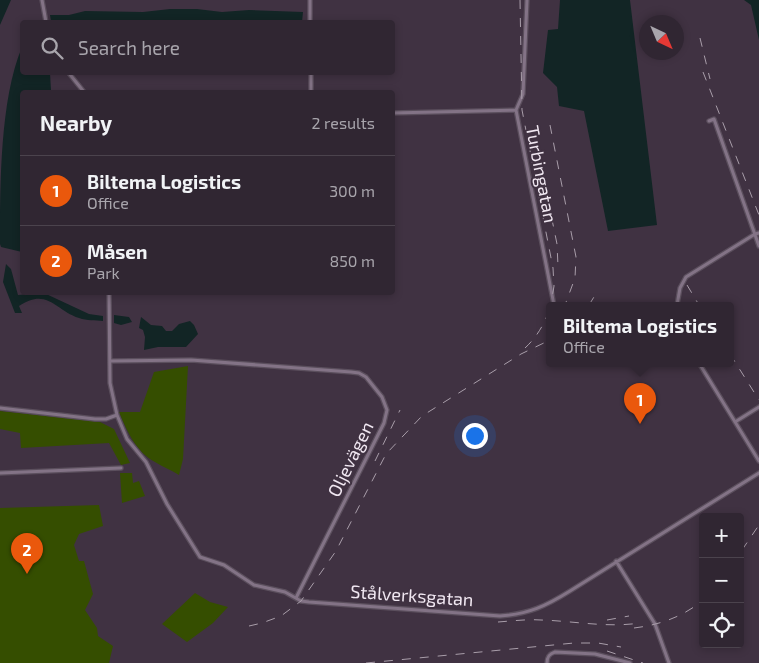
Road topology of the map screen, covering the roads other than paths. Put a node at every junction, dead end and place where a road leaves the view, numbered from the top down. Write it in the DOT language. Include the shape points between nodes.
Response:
graph roads {
  1 [pos="42,0"];
  2 [pos="310,0"];
  3 [pos="527,0"];
  4 [pos="46,20"];
  5 [pos="310,20"];
  6 [pos="70,75"];
  7 [pos="311,75"];
  8 [pos="82,90"];
  9 [pos="311,90"];
  10 [pos="516,110"];
  11 [pos="395,113"];
  12 [pos="713,115"];
  13 [pos="714,120"];
  14 [pos="709,121"];
  15 [pos="757,234"];
  16 [pos="759,246"];
  17 [pos="109,295"];
  18 [pos="553,302"];
  19 [pos="678,302"];
  20 [pos="110,361"];
  21 [pos="701,367"];
  22 [pos="759,407"];
  23 [pos="0,408"];
  24 [pos="117,415"];
  25 [pos="735,422"];
  26 [pos="759,461"];
  27 [pos="121,468"];
  28 [pos="0,473"];
  29 [pos="759,473"];
  30 [pos="616,561"];
  31 [pos="296,598"];
  32 [pos="547,663"];
  33 [pos="630,663"];
  34 [pos="669,663"];
  1 -- 4 [label="street"];
  2 -- 5 [label="street"];
  3 -- 10 [label="street" via="523,94"];
  6 -- 8 [label="street"];
  7 -- 9 [label="street"];
  10 -- 11 [label="street, Turbingatan"];
  10 -- 18 [label="street, Turbingatan"];
  12 -- 13 [label="street"];
  13 -- 14 [label="street"];
  13 -- 15 [label="street"];
  15 -- 16 [label="street"];
  15 -- 19 [label="street" via="686,277"];
  17 -- 20 [label="street, Stålverksgatan"];
  20 -- 24 [label="street, Stålverksgatan" via="110,383"];
  20 -- 31 [label="street, Oljevägen" via="200,361 359,373 366,377 384,401 387,413"];
  21 -- 25 [label="street"];
  22 -- 25 [label="street"];
  23 -- 24 [label="street" via="101,419"];
  24 -- 31 [label="street, Stålverksgatan" via="126,439 146,462 200,557 224,565 254,585"];
  25 -- 26 [label="street"];
  27 -- 28 [label="street"];
  29 -- 30 [label="street, Stålverksgatan"];
  30 -- 31 [label="street, Stålverksgatan" via="550,603 514,615 310,602"];
  30 -- 34 [label="street" via="655,624"];
  32 -- 33 [label="street" via="550,654 555,652 595,654"];
}
